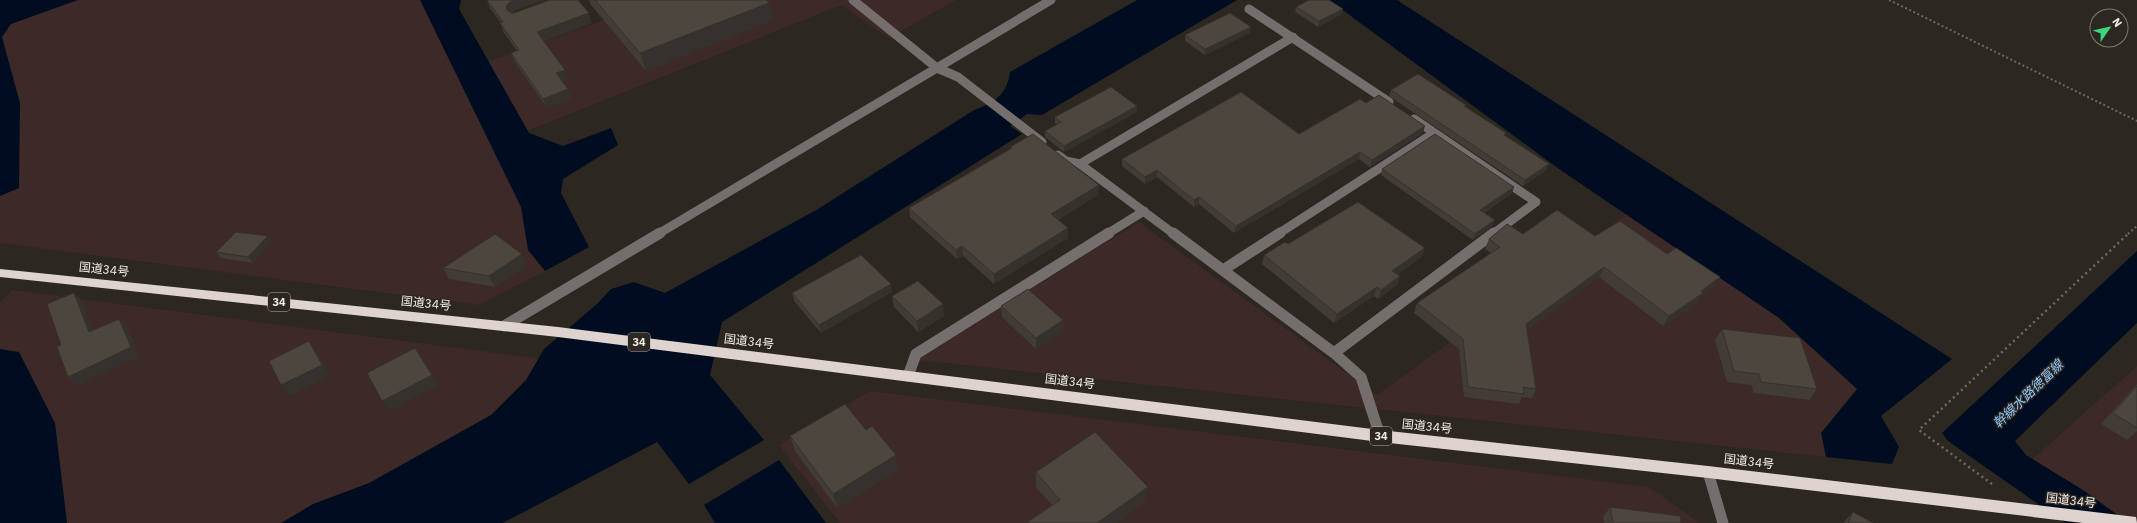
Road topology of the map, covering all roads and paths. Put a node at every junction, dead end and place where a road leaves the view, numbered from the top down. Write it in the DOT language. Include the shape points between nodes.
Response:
graph roads {
  1 [pos="854,0"];
  2 [pos="1051,0"];
  3 [pos="1889,0"];
  4 [pos="1250,9"];
  5 [pos="1293,37"];
  6 [pos="937,68"];
  7 [pos="1395,107"];
  8 [pos="1408,116"];
  9 [pos="2137,121"];
  10 [pos="1434,133"];
  11 [pos="1080,164"];
  12 [pos="1144,211"];
  13 [pos="2137,226"];
  14 [pos="1223,270"];
  15 [pos="0,273"];
  16 [pos="504,326"];
  17 [pos="1334,353"];
  18 [pos="908,376"];
  19 [pos="1380,436"];
  20 [pos="1708,472"];
  21 [pos="1994,486"];
  22 [pos="1722,523"];
  23 [pos="2136,523"];
  1 -- 6 [label="street"];
  2 -- 6 [label="street"];
  3 -- 9 [label="path"];
  4 -- 5 [label="street"];
  5 -- 7 [label="street"];
  5 -- 11 [label="street"];
  6 -- 11 [label="street" via="958,77 1066,161"];
  6 -- 16 [label="street"];
  8 -- 10 [label="street"];
  10 -- 14 [label="street"];
  10 -- 17 [label="street" via="1536,202"];
  11 -- 12 [label="street"];
  12 -- 14 [label="street"];
  12 -- 18 [label="street" via="916,354"];
  13 -- 21 [label="path" via="1919,430"];
  14 -- 17 [label="street"];
  15 -- 16 [label="highway, 国道34号 / 34"];
  16 -- 18 [label="highway, 国道34号 / 34"];
  17 -- 19 [label="street" via="1361,377"];
  18 -- 19 [label="highway, 国道34号 / 34"];
  19 -- 20 [label="highway, 国道34号 / 34"];
  20 -- 22 [label="street"];
  20 -- 23 [label="highway, 国道34号 / 34"];
}
